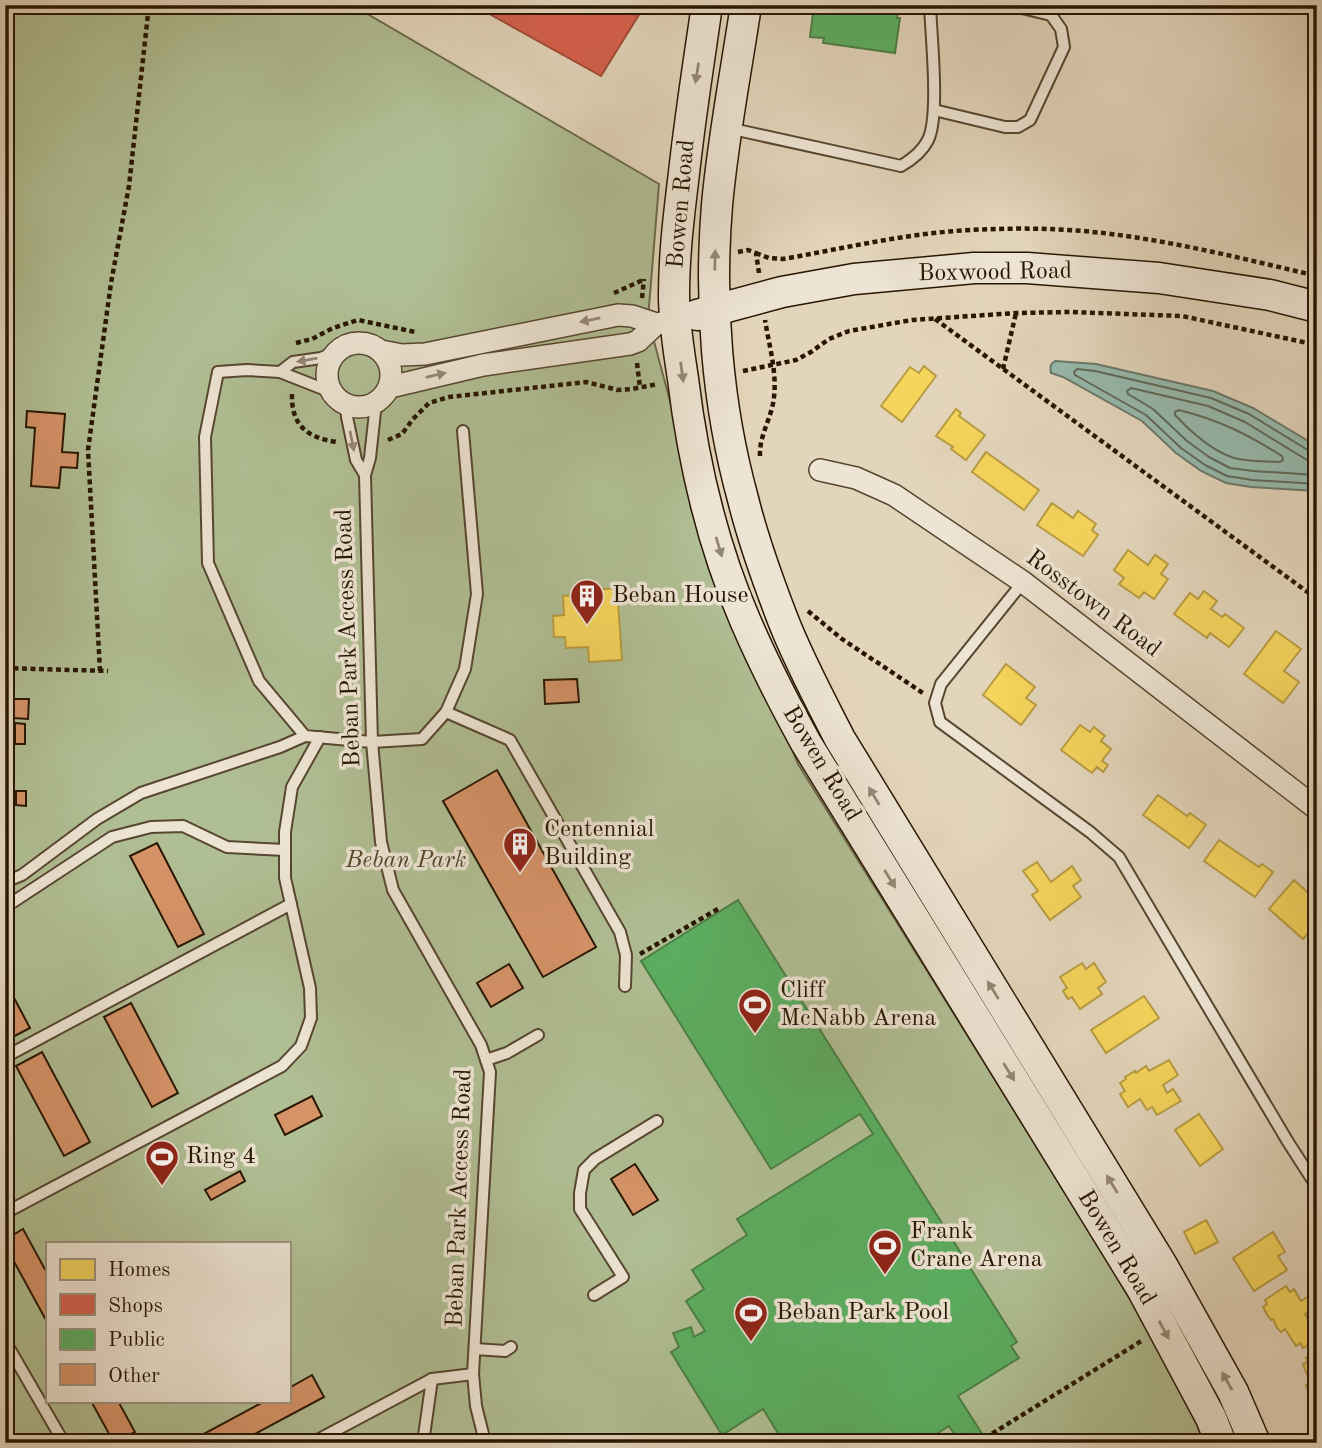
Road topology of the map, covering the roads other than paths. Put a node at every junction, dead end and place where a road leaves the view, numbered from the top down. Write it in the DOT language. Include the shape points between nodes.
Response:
graph roads {
  1 [pos="707,5"];
  2 [pos="746,5"];
  3 [pos="930,5"];
  4 [pos="1010,5"];
  5 [pos="934,110"];
  6 [pos="727,128"];
  7 [pos="1317,307"];
  8 [pos="715,311"];
  9 [pos="666,322"];
  10 [pos="381,351"];
  11 [pos="336,352"];
  12 [pos="280,373"];
  13 [pos="383,395"];
  14 [pos="339,398"];
  15 [pos="463,431"];
  16 [pos="820,470"];
  17 [pos="365,475"];
  18 [pos="1023,582"];
  19 [pos="446,712"];
  20 [pos="305,736"];
  21 [pos="320,737"];
  22 [pos="372,742"];
  23 [pos="1317,809"];
  24 [pos="285,850"];
  25 [pos="5,882"];
  26 [pos="5,904"];
  27 [pos="291,904"];
  28 [pos="625,986"];
  29 [pos="538,1035"];
  30 [pos="5,1057"];
  31 [pos="486,1059"];
  32 [pos="656,1121"];
  33 [pos="1317,1187"];
  34 [pos="5,1213"];
  35 [pos="594,1295"];
  36 [pos="5,1341"];
  37 [pos="511,1347"];
  38 [pos="475,1349"];
  39 [pos="473,1374"];
  40 [pos="432,1379"];
  41 [pos="64,1443"];
  42 [pos="313,1443"];
  43 [pos="422,1443"];
  44 [pos="486,1443"];
  45 [pos="1221,1443"];
  46 [pos="1255,1443"];
  1 -- 9 [label="main road, Bowen Road, one-way" via="677,232 674,297"];
  2 -- 6 [label="main road, Bowen Road"];
  3 -- 5 [label="lane"];
  4 -- 5 [label="lane" via="1051,15 1061,29 1064,47 1030,120 1018,127 1005,127"];
  5 -- 6 [label="lane" via="929,139 915,158 901,166"];
  8 -- 6 [label="main road, Bowen Road, one-way" via="717,204"];
  7 -- 8 [label="main road, Boxwood Road" via="1158,278 1059,269 975,268 854,279"];
  8 -- 9 [label="main road, Boxwood Road"];
  46 -- 8 [label="main road, Bowen Road, one-way" via="1233,1392 1162,1265 868,786 804,668 783,622 742,498 724,406"];
  9 -- 10 [label="street, one-way" via="618,315 425,354"];
  13 -- 9 [label="street, one-way" via="483,365 630,344"];
  9 -- 45 [label="main road, Bowen Road, one-way" via="719,551 774,683 806,743 1142,1289"];
  10 -- 11 [label="street" via="356,342"];
  10 -- 13 [label="street" via="391,365 392,376"];
  11 -- 12 [label="lane, one-way" via="293,362"];
  11 -- 14 [label="street" via="327,382"];
  12 -- 14 [label="lane"];
  12 -- 20 [label="lane" via="218,372 205,437 208,563 259,681"];
  13 -- 14 [label="street" via="367,407"];
  13 -- 17 [label="lane, Beban Park Access Road"];
  14 -- 17 [label="lane, Beban Park Access Road, one-way" via="356,460"];
  15 -- 19 [label="lane" via="477,594 465,669"];
  16 -- 18 [label="street, Rosstown Road" via="856,478 894,495"];
  17 -- 22 [label="lane, Beban Park Access Road"];
  18 -- 23 [label="street, Rosstown Road"];
  18 -- 33 [label="lane" via="941,684 935,703 940,722 1119,858"];
  19 -- 22 [label="lane" via="422,739"];
  19 -- 28 [label="lane" via="510,740 620,932 626,955"];
  20 -- 21 [label="lane"];
  20 -- 25 [label="lane" via="141,793"];
  21 -- 22 [label="lane"];
  21 -- 24 [label="lane" via="292,787"];
  22 -- 31 [label="lane, Beban Park Access Road" via="381,842 393,890"];
  24 -- 26 [label="lane" via="227,847 183,825 151,827 112,837"];
  24 -- 27 [label="lane"];
  27 -- 30 [label="lane"];
  27 -- 34 [label="lane" via="310,988 311,1018 302,1046 282,1066"];
  29 -- 31 [label="lane"];
  31 -- 38 [label="lane, Beban Park Access Road" via="490,1072"];
  32 -- 35 [label="lane" via="584,1170 580,1209 623,1277"];
  36 -- 41 [label="lane"];
  37 -- 38 [label="lane" via="505,1351"];
  38 -- 39 [label="lane, Beban Park Access Road"];
  39 -- 40 [label="lane"];
  39 -- 44 [label="lane, Beban Park Access Road"];
  40 -- 42 [label="lane"];
  40 -- 43 [label="lane"];
}
